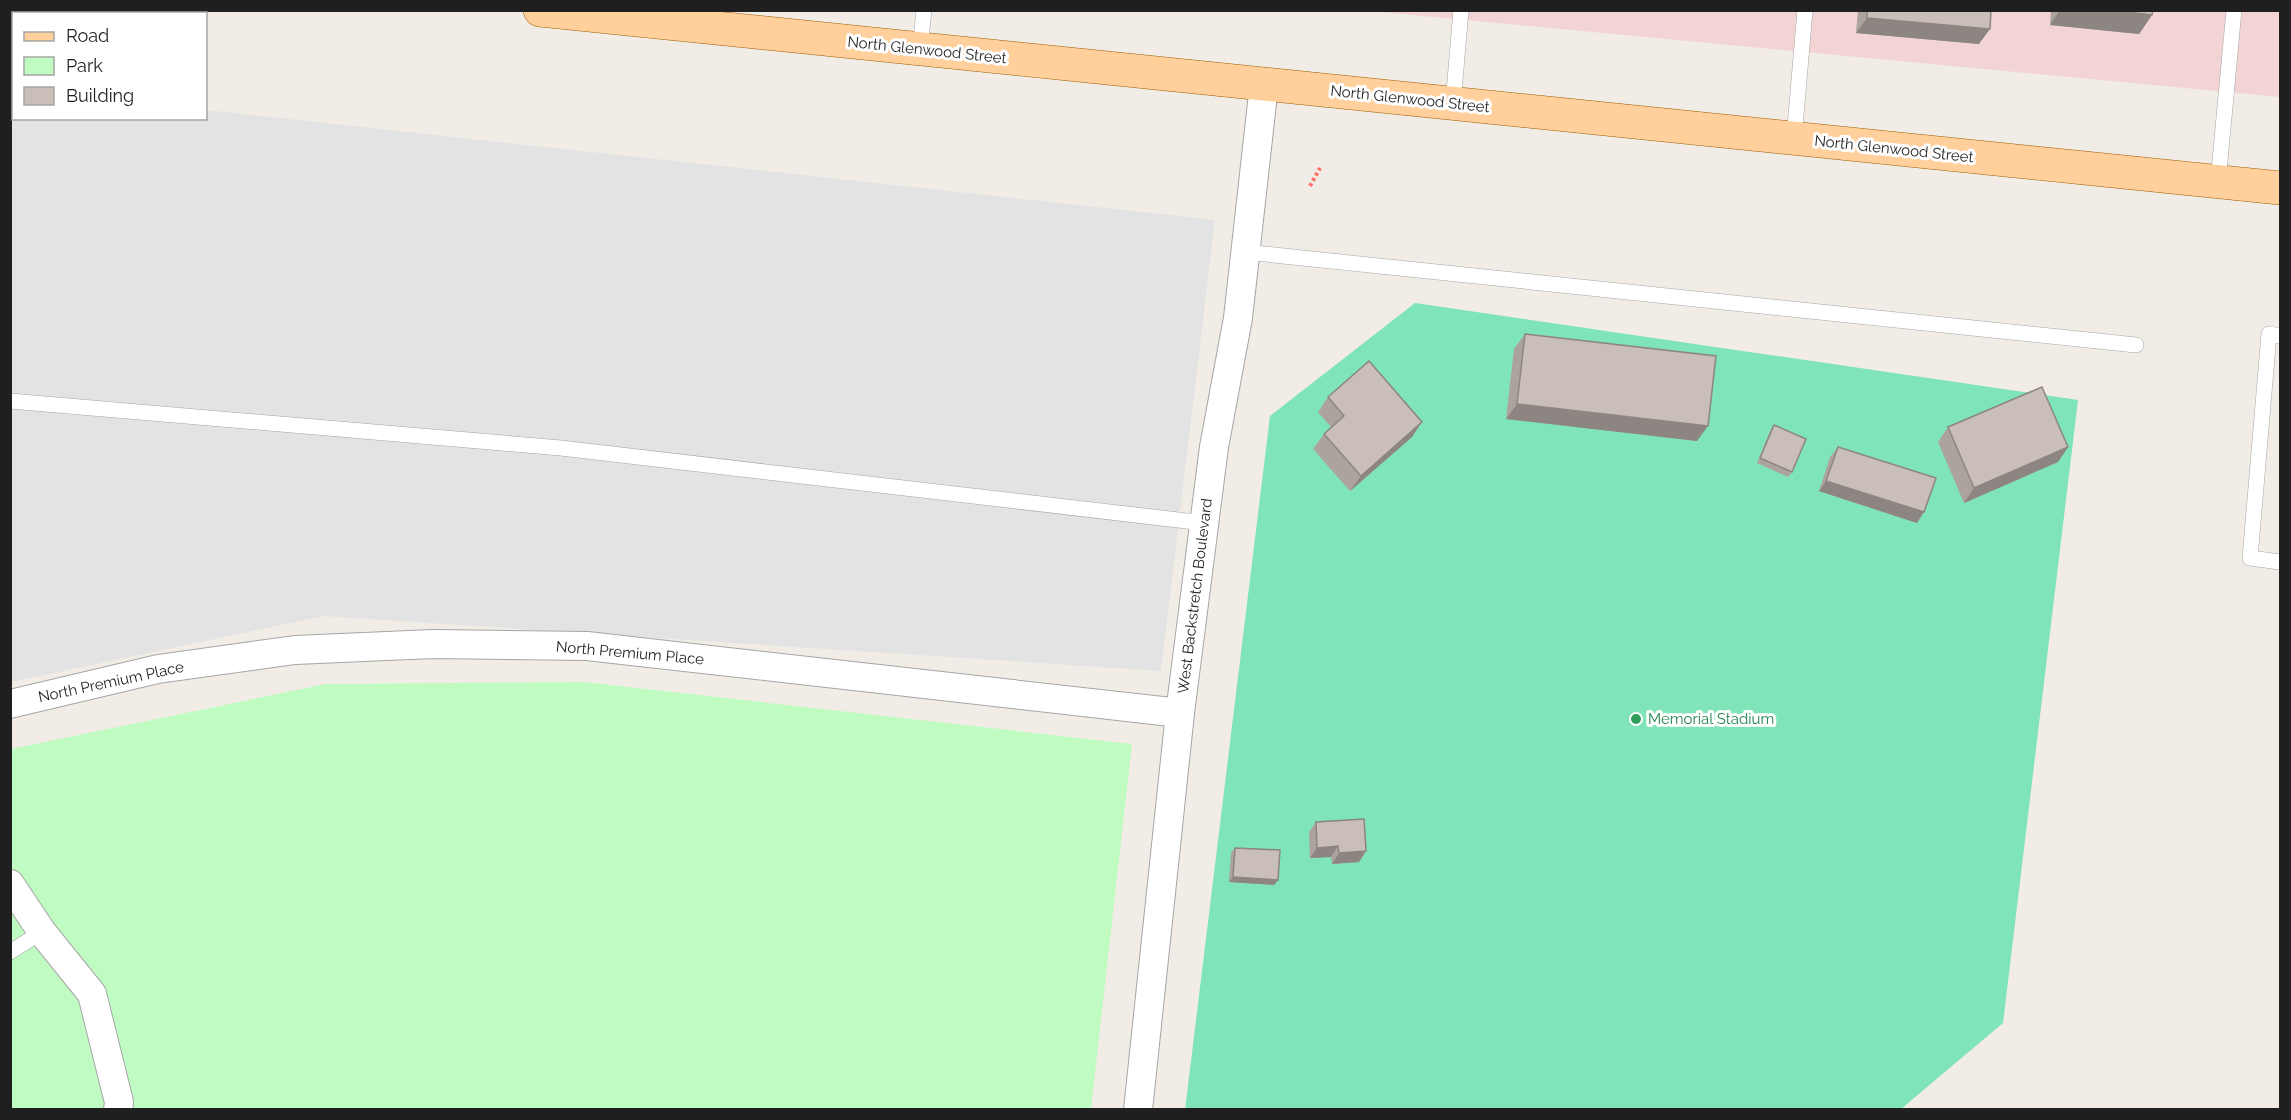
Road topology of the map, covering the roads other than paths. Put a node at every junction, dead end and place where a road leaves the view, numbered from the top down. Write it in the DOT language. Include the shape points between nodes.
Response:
graph roads {
  1 [pos="540,10"];
  2 [pos="924,10"];
  3 [pos="1461,10"];
  4 [pos="1805,10"];
  5 [pos="2234,10"];
  6 [pos="672,17"];
  7 [pos="920,49"];
  8 [pos="1264,85"];
  9 [pos="1453,104"];
  10 [pos="1794,139"];
  11 [pos="2218,182"];
  12 [pos="2280,188"];
  13 [pos="1245,252"];
  14 [pos="2280,336"];
  15 [pos="2136,345"];
  16 [pos="10,401"];
  17 [pos="1204,523"];
  18 [pos="2280,562"];
  19 [pos="10,704"];
  20 [pos="1180,713"];
  21 [pos="10,885"];
  22 [pos="42,932"];
  23 [pos="10,952"];
  24 [pos="118,1110"];
  25 [pos="1138,1110"];
  1 -- 6 [label="main road, North Glenwood Street"];
  2 -- 7 [label="lane"];
  3 -- 9 [label="lane"];
  4 -- 10 [label="lane"];
  5 -- 11 [label="lane"];
  6 -- 7 [label="main road, North Glenwood Street"];
  7 -- 8 [label="main road, North Glenwood Street"];
  8 -- 9 [label="main road, North Glenwood Street"];
  8 -- 13 [label="street, West Backstretch Boulevard"];
  9 -- 10 [label="main road, North Glenwood Street"];
  10 -- 11 [label="main road, North Glenwood Street"];
  11 -- 12 [label="main road, North Glenwood Street"];
  13 -- 15 [label="lane"];
  13 -- 17 [label="street, West Backstretch Boulevard"];
  14 -- 18 [label="lane" via="2269,334 2250,558"];
  16 -- 17 [label="lane" via="561,448"];
  17 -- 20 [label="street, West Backstretch Boulevard"];
  19 -- 20 [label="street, North Premium Place" via="158,669 295,650 433,644 587,646"];
  20 -- 25 [label="street, West Backstretch Boulevard"];
  21 -- 22 [label="street"];
  22 -- 23 [label="lane"];
  22 -- 24 [label="street" via="92,994"];
}
